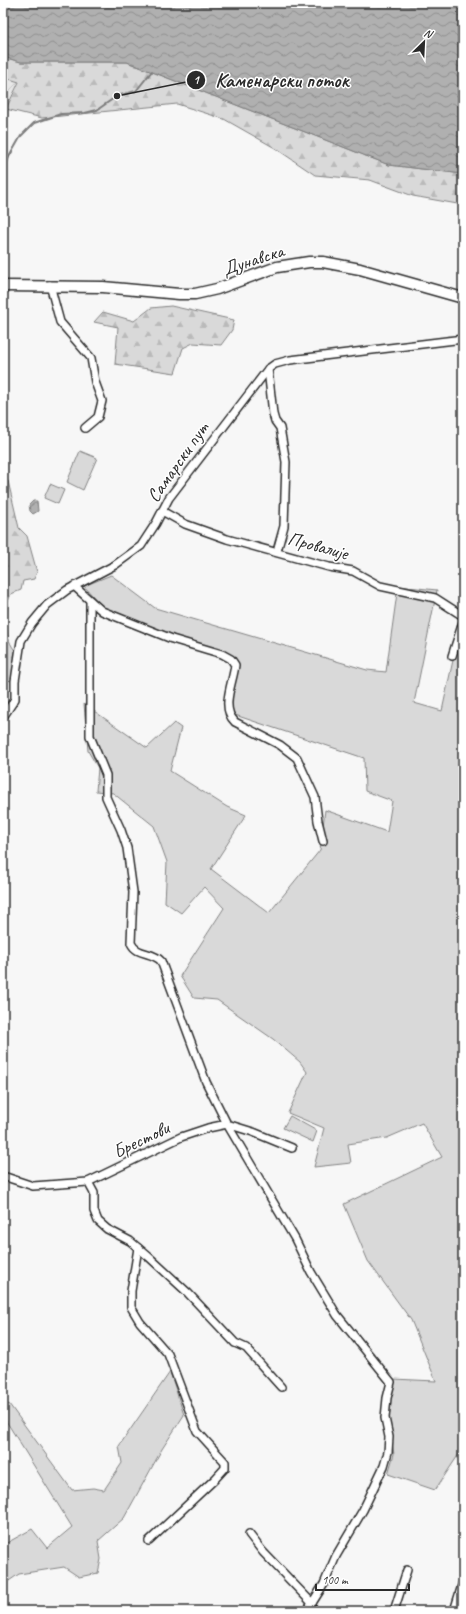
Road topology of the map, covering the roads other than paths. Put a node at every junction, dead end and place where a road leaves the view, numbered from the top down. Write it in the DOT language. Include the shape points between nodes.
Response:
graph roads {
  1 [pos="50,285"];
  2 [pos="3,286"];
  3 [pos="463,298"];
  4 [pos="463,340"];
  5 [pos="268,369"];
  6 [pos="85,428"];
  7 [pos="162,511"];
  8 [pos="276,551"];
  9 [pos="74,586"];
  10 [pos="90,601"];
  11 [pos="463,616"];
  12 [pos="463,622"];
  13 [pos="452,656"];
  14 [pos="3,717"];
  15 [pos="323,841"];
  16 [pos="227,1124"];
  17 [pos="292,1148"];
  18 [pos="3,1176"];
  19 [pos="88,1182"];
  20 [pos="138,1248"];
  21 [pos="281,1388"];
  22 [pos="249,1534"];
  23 [pos="149,1541"];
  24 [pos="407,1570"];
  25 [pos="463,1582"];
  26 [pos="312,1603"];
  27 [pos="307,1611"];
  28 [pos="394,1611"];
  29 [pos="454,1611"];
  1 -- 2 [label="main road, Дунавска"];
  1 -- 3 [label="main road, Дунавска" via="195,294 223,287 277,267 323,262 360,269"];
  1 -- 6 [label="street" via="60,322 91,358 95,382 102,401 98,417"];
  4 -- 5 [label="street, Самарски пут" via="290,360"];
  5 -- 7 [label="street, Самарски пут" via="185,475"];
  5 -- 8 [label="street" via="273,414 280,428 286,462 284,526"];
  7 -- 8 [label="street, Провалије" via="185,524 227,539"];
  7 -- 9 [label="street, Самарски пут" via="149,535 136,550 115,565"];
  8 -- 11 [label="street, Провалије" via="329,567 353,571 380,586 435,598"];
  9 -- 10 [label="street"];
  9 -- 14 [label="street, Самарски пут" via="47,605 21,641 15,699"];
  10 -- 15 [label="street" via="114,617 231,659 235,665 228,705 229,716 235,722 280,745 297,758 315,796"];
  10 -- 16 [label="street" via="90,736 106,775 106,797 127,848 133,892 131,943 139,952 156,956 161,961 206,1082"];
  12 -- 13 [label="street"];
  16 -- 17 [label="street, Брестови"];
  16 -- 19 [label="street, Брестови" via="181,1138"];
  16 -- 26 [label="street" via="337,1315 374,1365 391,1382 385,1418 388,1452 384,1466"];
  18 -- 19 [label="street, Брестови" via="33,1186"];
  19 -- 20 [label="street" via="94,1193 94,1211 98,1221"];
  20 -- 21 [label="street" via="177,1283 235,1344 246,1348"];
  20 -- 23 [label="street" via="131,1307 140,1322 168,1354 197,1431 225,1462 225,1468 215,1479"];
  22 -- 26 [label="street"];
  24 -- 28 [label="street"];
  25 -- 29 [label="street"];
  26 -- 27 [label="street"];
}
